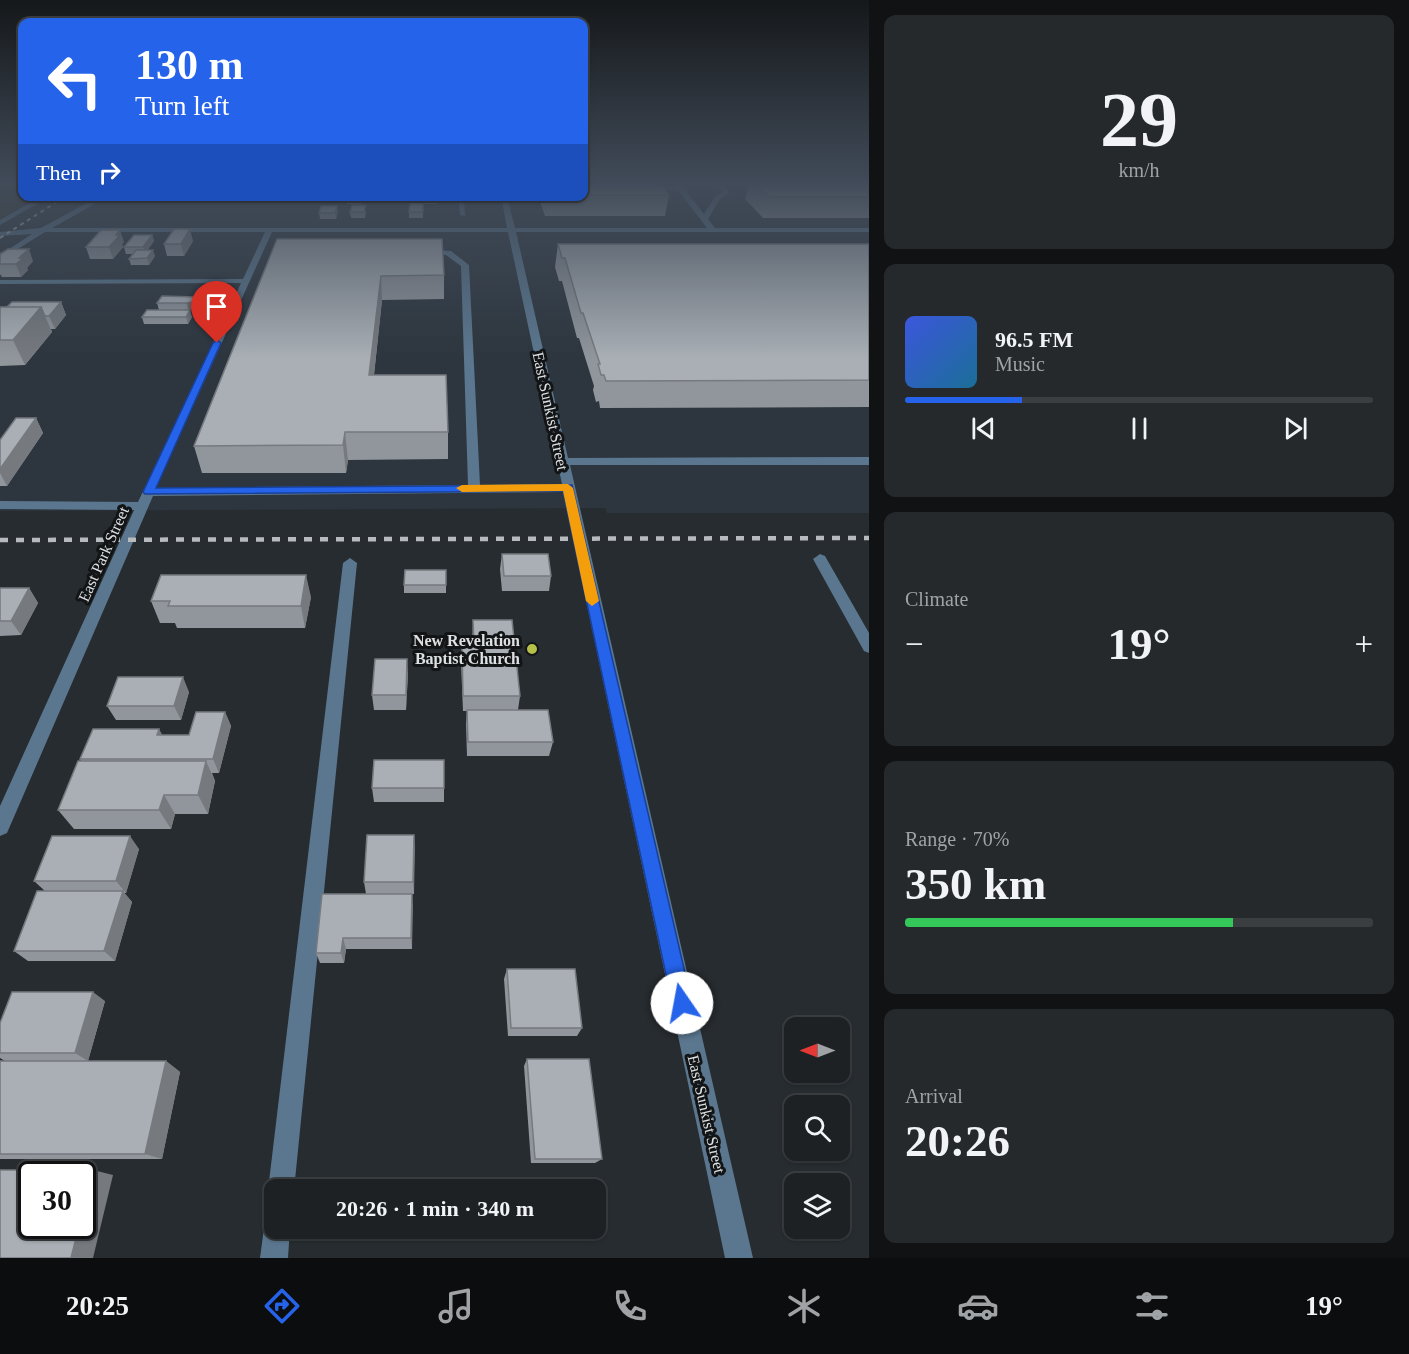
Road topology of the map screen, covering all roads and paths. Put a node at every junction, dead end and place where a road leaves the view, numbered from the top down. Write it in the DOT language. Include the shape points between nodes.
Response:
graph roads {
  1 [pos="27,241"];
  2 [pos="265,241"];
  3 [pos="514,241"];
  4 [pos="414,252"];
  5 [pos="0,258"];
  6 [pos="246,281"];
  7 [pos="0,282"];
  8 [pos="869,461"];
  9 [pos="562,462"];
  10 [pos="474,488"];
  11 [pos="568,488"];
  12 [pos="149,492"];
  13 [pos="0,505"];
  14 [pos="142,506"];
  15 [pos="820,559"];
  16 [pos="350,563"];
  17 [pos="869,647"];
  18 [pos="0,827"];
  19 [pos="282,1179"];
  20 [pos="276,1239"];
  21 [pos="274,1258"];
  22 [pos="739,1258"];
  1 -- 5 [label="street"];
  2 -- 6 [label="street, East Park Street"];
  3 -- 9 [label="street, East Sunkist Street"];
  4 -- 10 [label="street" via="448,253 465,265"];
  6 -- 7 [label="street"];
  6 -- 12 [label="street, East Park Street"];
  8 -- 9 [label="street"];
  9 -- 11 [label="street, East Sunkist Street"];
  10 -- 11 [label="street"];
  10 -- 12 [label="street"];
  11 -- 22 [label="street, East Sunkist Street"];
  12 -- 14 [label="street, East Park Street"];
  13 -- 14 [label="street"];
  14 -- 18 [label="street, East Park Street"];
  15 -- 17 [label="street"];
  16 -- 19 [label="street"];
  20 -- 21 [label="street"];
}
